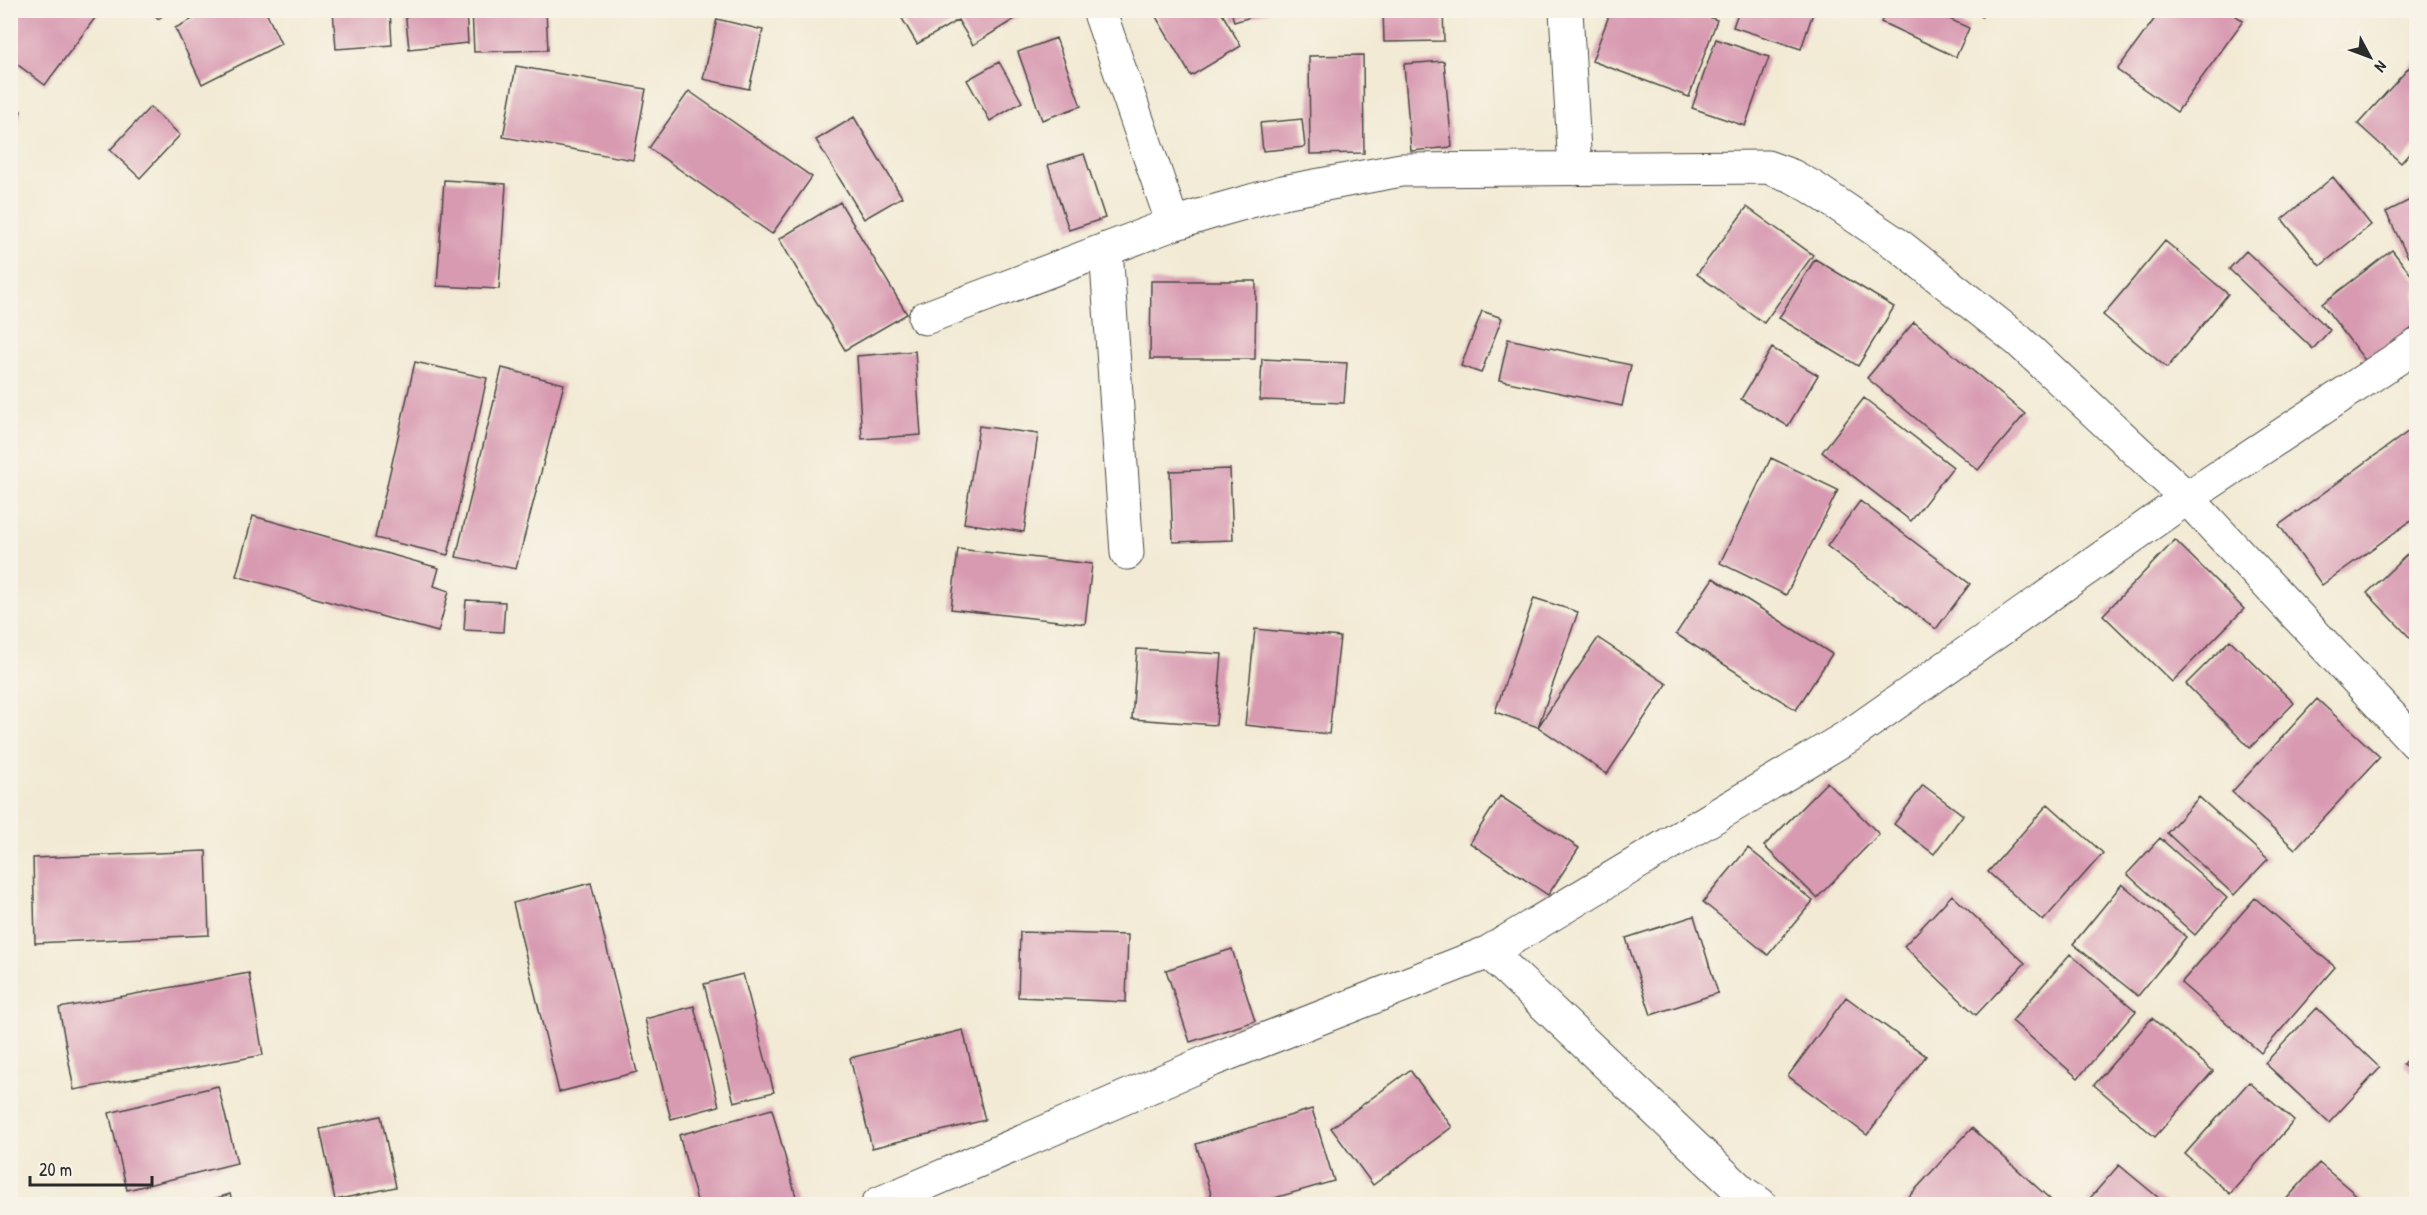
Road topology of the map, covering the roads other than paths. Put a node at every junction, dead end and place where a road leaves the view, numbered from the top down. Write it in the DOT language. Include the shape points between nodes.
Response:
graph roads {
  1 [pos="1099,10"];
  2 [pos="1566,10"];
  3 [pos="1575,169"];
  4 [pos="1173,224"];
  5 [pos="1106,249"];
  6 [pos="925,318"];
  7 [pos="2416,346"];
  8 [pos="2187,498"];
  9 [pos="1127,553"];
  10 [pos="2416,743"];
  11 [pos="1489,952"];
  12 [pos="878,1204"];
  13 [pos="1760,1204"];
  1 -- 4 [label="street"];
  2 -- 3 [label="street"];
  3 -- 4 [label="street" via="1401,170 1283,192"];
  3 -- 8 [label="street" via="1767,167 1792,176 1901,247 2018,339"];
  4 -- 5 [label="street"];
  5 -- 6 [label="street"];
  5 -- 9 [label="street"];
  7 -- 8 [label="street"];
  8 -- 10 [label="street"];
  8 -- 11 [label="street" via="1849,736"];
  11 -- 12 [label="street" via="1212,1060"];
  11 -- 13 [label="street" via="1742,1192"];
}
